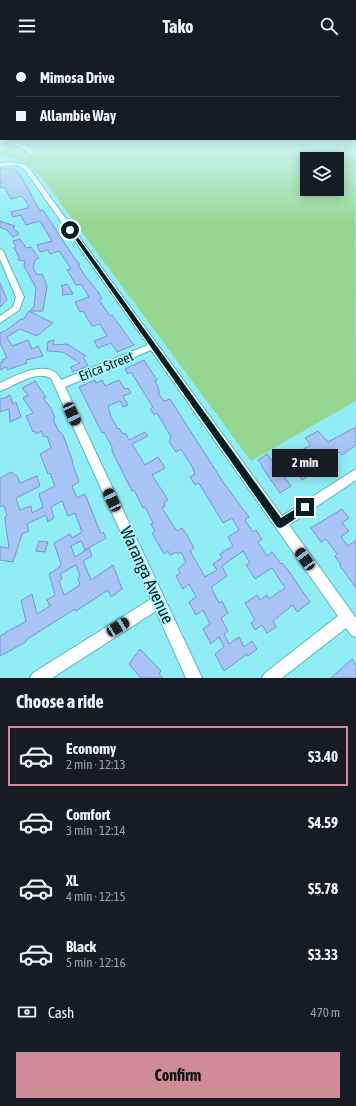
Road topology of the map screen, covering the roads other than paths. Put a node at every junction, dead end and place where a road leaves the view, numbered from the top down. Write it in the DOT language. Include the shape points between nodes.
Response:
graph roads {
  1 [pos="25,166"];
  2 [pos="0,251"];
  3 [pos="3,269"];
  4 [pos="0,320"];
  5 [pos="153,346"];
  6 [pos="59,385"];
  7 [pos="0,387"];
  8 [pos="356,474"];
  9 [pos="280,524"];
  10 [pos="159,602"];
  11 [pos="347,618"];
  12 [pos="356,630"];
  13 [pos="38,678"];
  14 [pos="194,678"];
  15 [pos="270,678"];
  1 -- 5 [label="street"];
  2 -- 3 [label="street"];
  3 -- 4 [label="street" via="20,294 20,300 12,311"];
  5 -- 6 [label="street, Erica Street"];
  5 -- 9 [label="street"];
  6 -- 7 [label="street" via="53,374 43,371"];
  6 -- 10 [label="street, Waranga Avenue"];
  8 -- 9 [label="street"];
  9 -- 11 [label="street"];
  10 -- 13 [label="street"];
  10 -- 14 [label="street, Waranga Avenue"];
  11 -- 12 [label="street"];
  11 -- 15 [label="street"];
}
